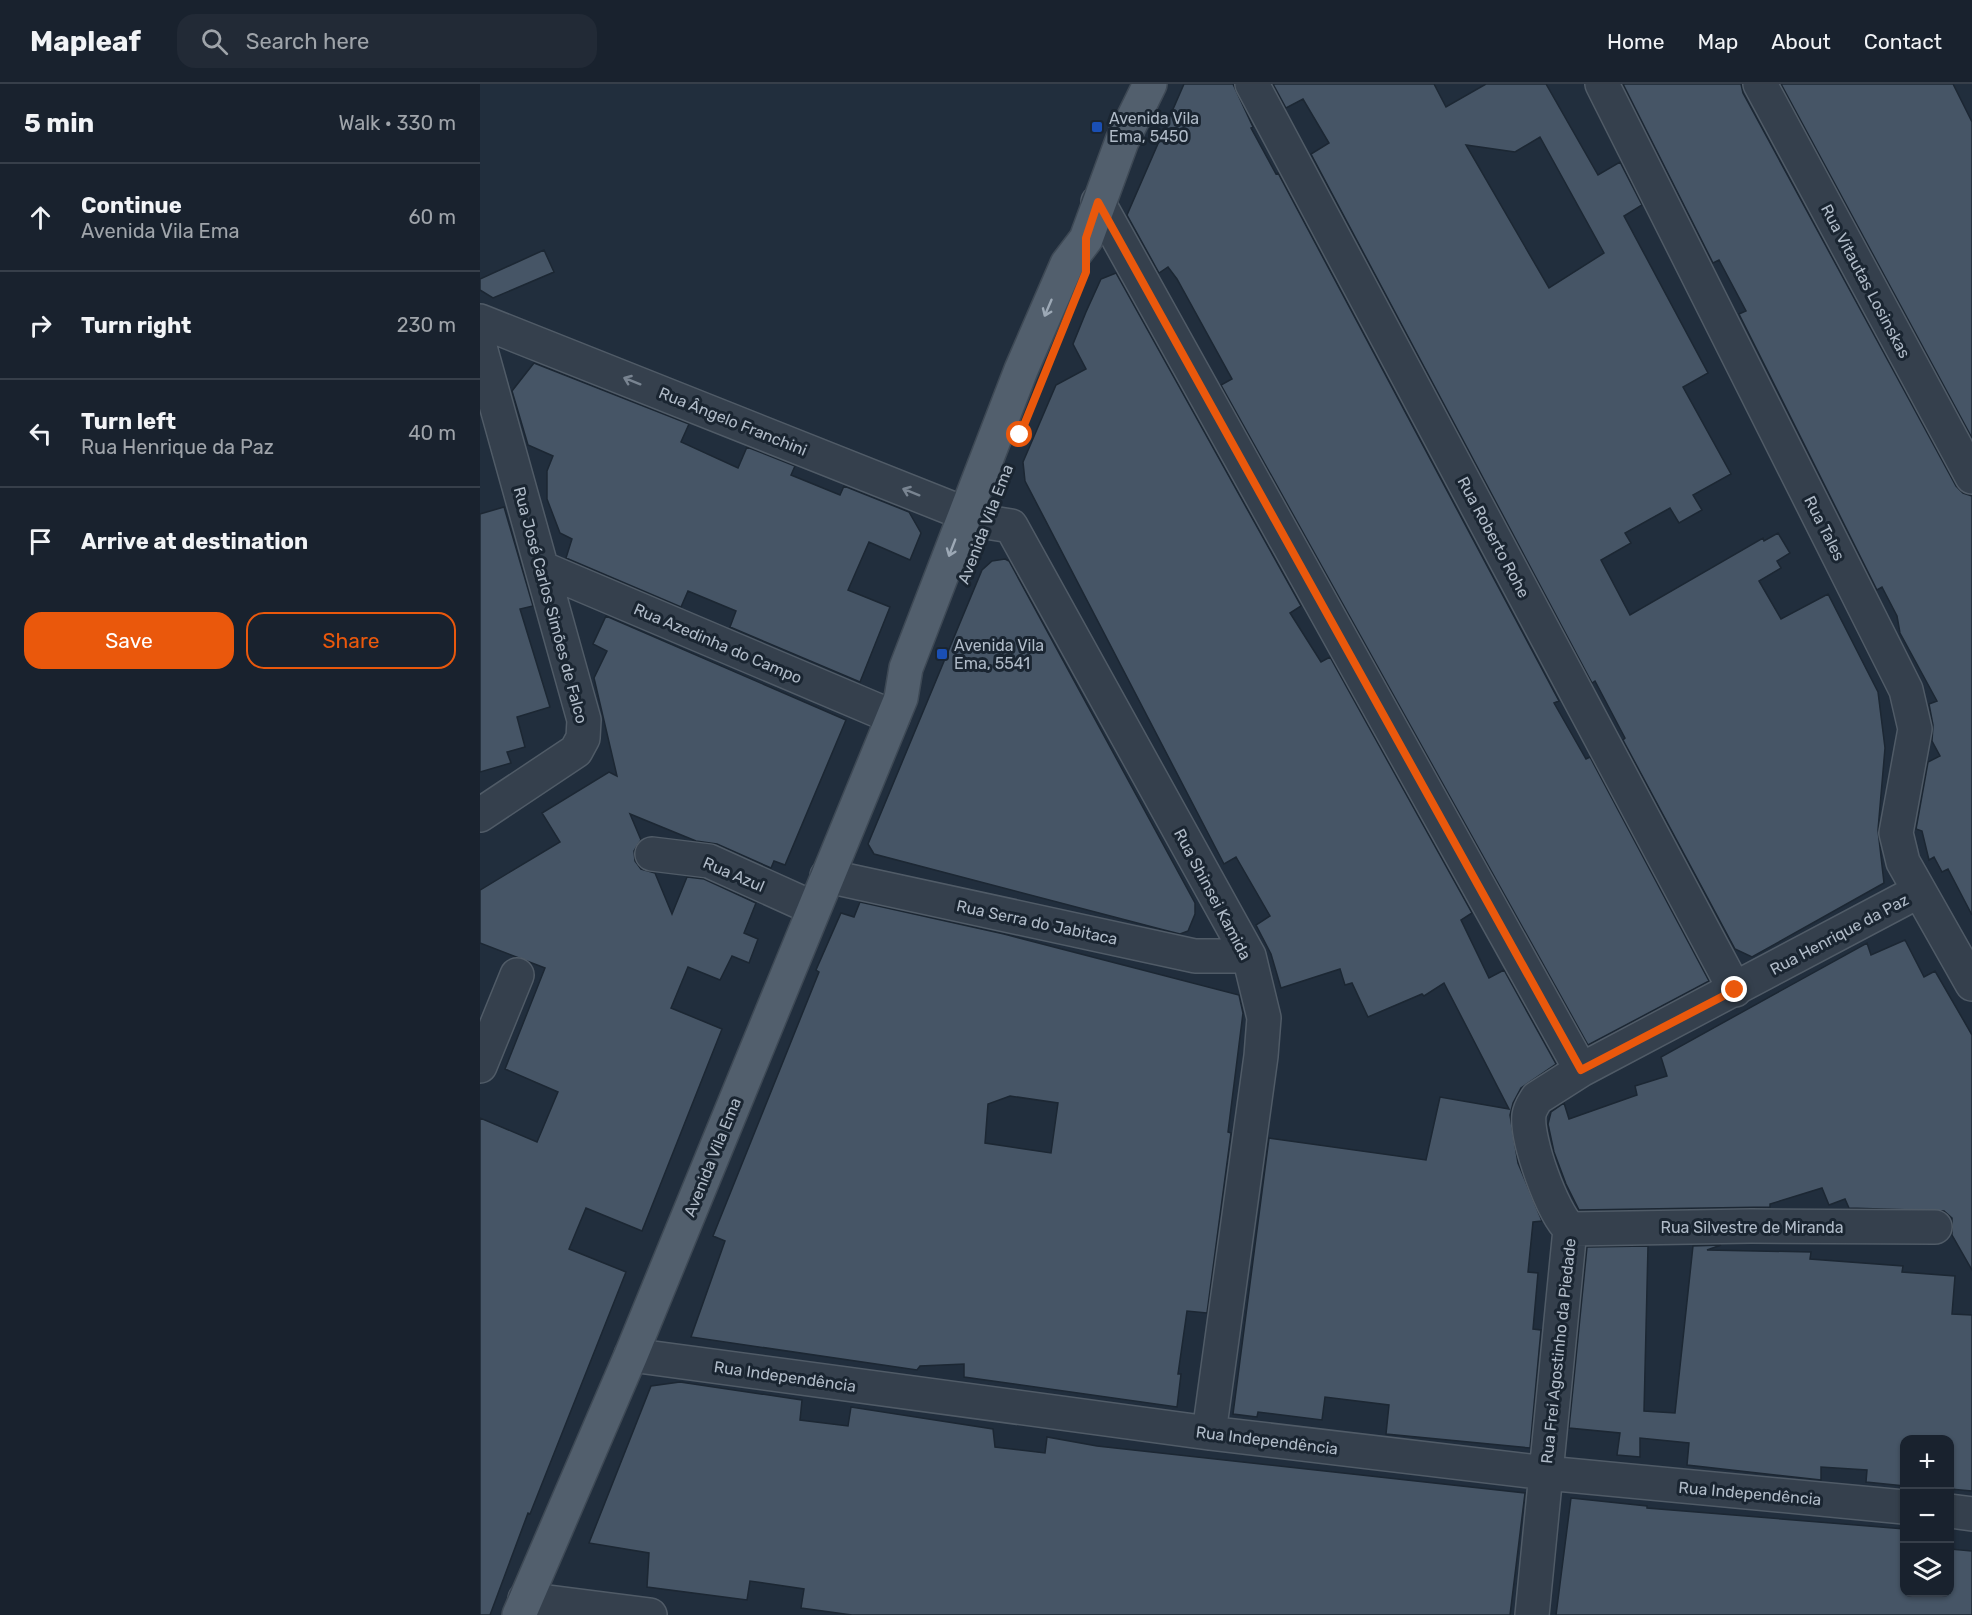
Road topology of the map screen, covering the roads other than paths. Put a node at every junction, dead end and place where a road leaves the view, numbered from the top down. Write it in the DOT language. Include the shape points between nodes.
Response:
graph roads {
  1 [pos="1150,84"];
  2 [pos="1252,84"];
  3 [pos="1602,84"];
  4 [pos="1760,84"];
  5 [pos="1098,202"];
  6 [pos="480,321"];
  7 [pos="480,347"];
  8 [pos="1972,477"];
  9 [pos="976,518"];
  10 [pos="544,569"];
  11 [pos="897,708"];
  12 [pos="480,815"];
  13 [pos="652,854"];
  14 [pos="827,876"];
  15 [pos="1919,891"];
  16 [pos="813,908"];
  17 [pos="1248,956"];
  18 [pos="517,975"];
  19 [pos="1972,984"];
  20 [pos="1735,990"];
  21 [pos="480,1066"];
  22 [pos="1581,1070"];
  23 [pos="1537,1098"];
  24 [pos="1935,1227"];
  25 [pos="1570,1229"];
  26 [pos="631,1355"];
  27 [pos="1209,1433"];
  28 [pos="1546,1473"];
  29 [pos="1900,1507"];
  30 [pos="1954,1512"];
  31 [pos="1972,1514"];
  32 [pos="522,1607"];
  33 [pos="650,1615"];
  34 [pos="1532,1615"];
  1 -- 5 [label="main road, Avenida Vila Ema"];
  2 -- 20 [label="street, Rua Roberto Rohe"];
  3 -- 15 [label="street, Rua Tales" via="1906,690 1915,729 1896,833 1903,862"];
  4 -- 8 [label="street, Rua Vitautas Losinskas"];
  5 -- 9 [label="main road, Avenida Vila Ema" via="1086,238 1086,272"];
  5 -- 22 [label="street"];
  9 -- 6 [label="street, Rua Ângelo Franchini, one-way"];
  7 -- 10 [label="street, Rua José Carlos Simões de Falco"];
  9 -- 11 [label="main road, Avenida Vila Ema" via="926,672"];
  9 -- 17 [label="street, Rua Shinsei Kamida" via="1011,525"];
  10 -- 11 [label="street, Rua Azedinha do Campo"];
  10 -- 12 [label="street, Rua José Carlos Simões de Falco" via="584,720 583,738 563,762"];
  11 -- 14 [label="main road, Avenida Vila Ema"];
  13 -- 16 [label="street, Rua Azul" via="709,861"];
  14 -- 16 [label="main road, Avenida Vila Ema"];
  14 -- 17 [label="street, Rua Serra do Jabitaca" via="1185,954"];
  15 -- 19 [label="street, Rua Tales"];
  15 -- 20 [label="street, Rua Henrique da Paz"];
  16 -- 26 [label="main road, Avenida Vila Ema"];
  17 -- 27 [label="street, Rua Shinsei Kamida" via="1264,1018"];
  18 -- 21 [label="street"];
  20 -- 22 [label="street, Rua Henrique da Paz"];
  22 -- 23 [label="street, Rua Henrique da Paz"];
  23 -- 25 [label="street, Rua Frei Agostinho da Piedade" via="1529,1117 1539,1164 1558,1216"];
  24 -- 25 [label="street, Rua Silvestre de Miranda"];
  25 -- 28 [label="street, Rua Frei Agostinho da Piedade"];
  26 -- 27 [label="street, Rua Independência"];
  26 -- 32 [label="main road, Avenida Vila Ema"];
  27 -- 28 [label="street, Rua Independência"];
  28 -- 29 [label="street, Rua Independência"];
  28 -- 34 [label="street, Rua Frei Agostinho da Piedade"];
  30 -- 31 [label="street"];
  32 -- 33 [label="street"];
}
